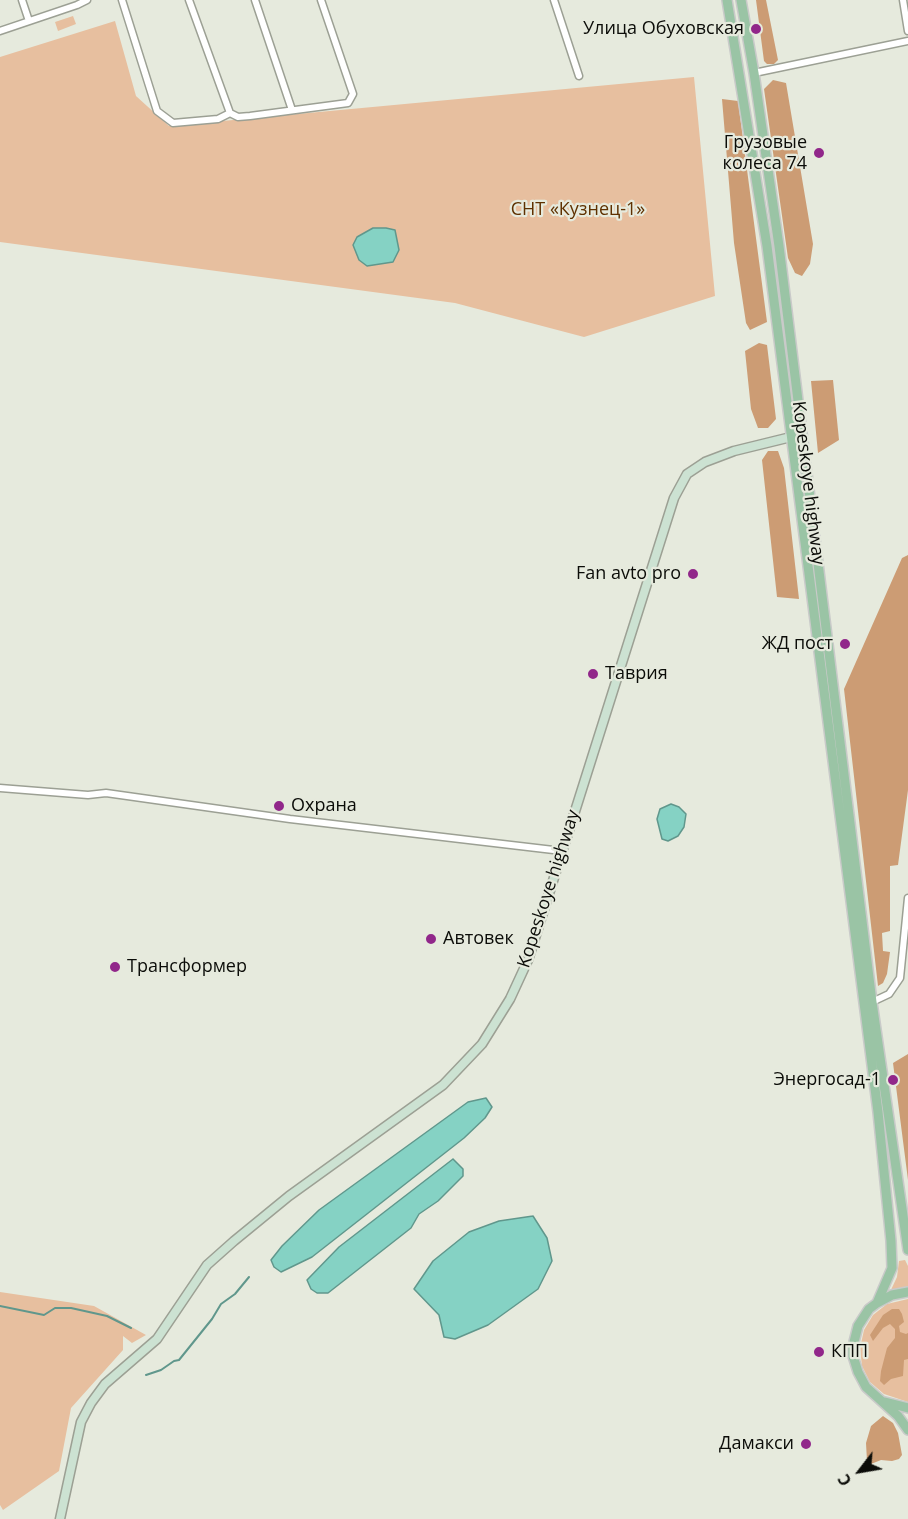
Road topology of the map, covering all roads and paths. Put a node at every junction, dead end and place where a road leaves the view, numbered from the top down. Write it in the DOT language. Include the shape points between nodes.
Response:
graph roads {
  1 [pos="22,0"];
  2 [pos="87,0"];
  3 [pos="122,0"];
  4 [pos="189,0"];
  5 [pos="255,0"];
  6 [pos="321,0"];
  7 [pos="554,0"];
  8 [pos="727,0"];
  9 [pos="741,0"];
  10 [pos="903,0"];
  11 [pos="29,21"];
  12 [pos="0,31"];
  13 [pos="908,31"];
  14 [pos="908,41"];
  15 [pos="754,73"];
  16 [pos="740,74"];
  17 [pos="579,76"];
  18 [pos="292,110"];
  19 [pos="230,113"];
  20 [pos="802,435"];
  21 [pos="791,437"];
  22 [pos="0,788"];
  23 [pos="562,851"];
  24 [pos="908,898"];
  25 [pos="872,1002"];
  26 [pos="908,1250"];
  27 [pos="908,1292"];
  28 [pos="877,1303"];
  29 [pos="873,1394"];
  30 [pos="908,1408"];
  31 [pos="908,1430"];
  32 [pos="60,1519"];
  1 -- 11 [label="street"];
  2 -- 11 [label="street"];
  3 -- 19 [label="street" via="157,111 173,123 218,119"];
  4 -- 19 [label="street"];
  5 -- 18 [label="street"];
  6 -- 18 [label="street" via="353,94 348,103"];
  7 -- 17 [label="street"];
  8 -- 16 [label="main road, Kopeskoye highway"];
  9 -- 15 [label="main road, Kopeskoye highway"];
  10 -- 13 [label="street"];
  11 -- 12 [label="street"];
  14 -- 15 [label="street"];
  15 -- 16 [label="main road"];
  15 -- 20 [label="main road, Kopeskoye highway"];
  16 -- 21 [label="main road, Kopeskoye highway"];
  18 -- 19 [label="street" via="238,117"];
  20 -- 21 [label="main road"];
  20 -- 25 [label="main road, Kopeskoye highway"];
  21 -- 23 [label="street, Kopeskoye highway" via="734,451 687,474 674,498"];
  21 -- 28 [label="main road, Kopeskoye highway" via="891,1240 892,1268"];
  22 -- 23 [label="street" via="106,793"];
  23 -- 32 [label="street, Kopeskoye highway" via="528,960 482,1044 443,1084 289,1196 207,1265 157,1339 105,1384 81,1422"];
  24 -- 25 [label="street" via="900,978 889,994"];
  25 -- 26 [label="main road, Kopeskoye highway"];
  27 -- 28 [label="main road"];
  28 -- 29 [label="main road, Kopeskoye highway" via="858,1326 853,1346 858,1372"];
  29 -- 30 [label="main road"];
  29 -- 31 [label="main road, Kopeskoye highway"];
}
